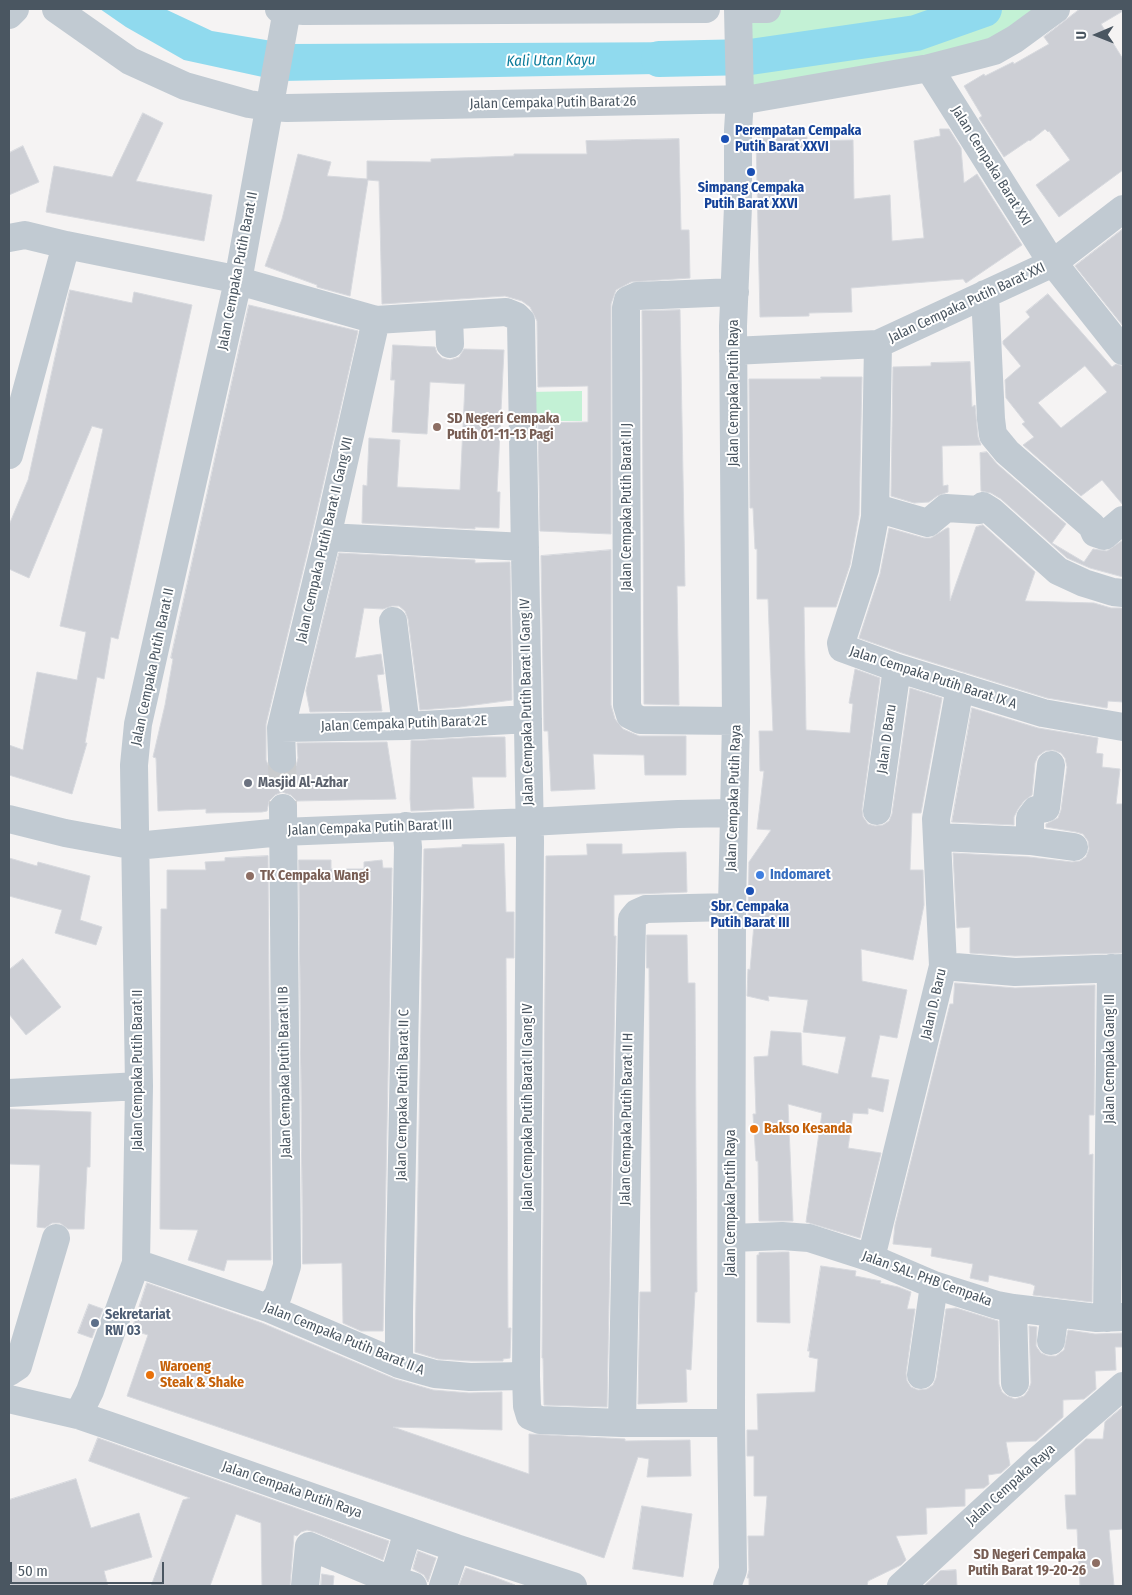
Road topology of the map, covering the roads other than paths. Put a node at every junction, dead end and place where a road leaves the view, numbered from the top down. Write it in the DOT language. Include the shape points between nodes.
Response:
graph roads {
  1 [pos="15,9"];
  2 [pos="56,9"];
  3 [pos="283,9"];
  4 [pos="706,9"];
  5 [pos="767,9"];
  6 [pos="1056,9"];
  7 [pos="9,15"];
  8 [pos="740,16"];
  9 [pos="929,68"];
  10 [pos="740,94"];
  11 [pos="270,101"];
  12 [pos="1123,209"];
  13 [pos="9,238"];
  14 [pos="66,246"];
  15 [pos="1053,263"];
  16 [pos="238,282"];
  17 [pos="735,292"];
  18 [pos="985,294"];
  19 [pos="449,316"];
  20 [pos="376,320"];
  21 [pos="450,344"];
  22 [pos="878,344"];
  23 [pos="1123,351"];
  24 [pos="733,352"];
  25 [pos="9,455"];
  26 [pos="876,508"];
  27 [pos="1123,520"];
  28 [pos="327,536"];
  29 [pos="525,547"];
  30 [pos="1123,593"];
  31 [pos="393,620"];
  32 [pos="898,668"];
  33 [pos="960,686"];
  34 [pos="528,719"];
  35 [pos="736,721"];
  36 [pos="406,726"];
  37 [pos="1123,727"];
  38 [pos="281,728"];
  39 [pos="282,759"];
  40 [pos="1051,765"];
  41 [pos="877,811"];
  42 [pos="734,813"];
  43 [pos="9,819"];
  44 [pos="282,820"];
  45 [pos="530,822"];
  46 [pos="406,826"];
  47 [pos="938,837"];
  48 [pos="1030,841"];
  49 [pos="136,846"];
  50 [pos="1074,847"];
  51 [pos="732,907"];
  52 [pos="943,966"];
  53 [pos="1117,968"];
  54 [pos="140,1086"];
  55 [pos="9,1093"];
  56 [pos="56,1238"];
  57 [pos="732,1238"];
  58 [pos="871,1258"];
  59 [pos="136,1263"];
  60 [pos="934,1285"];
  61 [pos="268,1308"];
  62 [pos="1013,1308"];
  63 [pos="1055,1314"];
  64 [pos="1115,1318"];
  65 [pos="1052,1341"];
  66 [pos="399,1364"];
  67 [pos="9,1372"];
  68 [pos="921,1375"];
  69 [pos="526,1376"];
  70 [pos="1015,1383"];
  71 [pos="1123,1386"];
  72 [pos="9,1398"];
  73 [pos="78,1415"];
  74 [pos="622,1423"];
  75 [pos="731,1423"];
  76 [pos="408,1531"];
  77 [pos="456,1548"];
  78 [pos="392,1582"];
  79 [pos="305,1586"];
  80 [pos="443,1586"];
  81 [pos="573,1586"];
  82 [pos="727,1586"];
  83 [pos="901,1586"];
  1 -- 7 [label="street"];
  2 -- 11 [label="street, Jalan Cempaka Putih Barat 26" via="130,61 185,86 249,104"];
  3 -- 4 [label="street"];
  3 -- 11 [label="street, Jalan Cempaka Putih Barat II"];
  5 -- 8 [label="street"];
  6 -- 9 [label="street, Jalan Cempaka Putih Barat 26" via="994,51"];
  8 -- 10 [label="street, Jalan Cempaka Putih Raya"];
  9 -- 10 [label="street, Jalan Cempaka Putih Barat 26" via="776,95"];
  9 -- 15 [label="street, Jalan Cempaka Barat XXI"];
  10 -- 11 [label="street, Jalan Cempaka Putih Barat 26"];
  10 -- 17 [label="street, Jalan Cempaka Putih Raya"];
  11 -- 16 [label="street, Jalan Cempaka Putih Barat II"];
  12 -- 15 [label="street, Jalan Cempaka Putih Barat XXI"];
  13 -- 14 [label="street, Jalan Cempaka Putih Barat II Gang IV" via="25,235"];
  14 -- 16 [label="street, Jalan Cempaka Putih Barat II Gang IV"];
  14 -- 25 [label="street"];
  15 -- 18 [label="street, Jalan Cempaka Putih Barat XXI"];
  15 -- 23 [label="street, Jalan Cempaka Barat XXI"];
  16 -- 20 [label="street, Jalan Cempaka Putih Barat II Gang IV"];
  16 -- 49 [label="street, Jalan Cempaka Putih Barat II" via="138,724 134,765"];
  17 -- 24 [label="street, Jalan Cempaka Putih Raya"];
  17 -- 35 [label="street, Jalan Cempaka Putih Barat II J" via="637,296 628,300 626,308 627,705 630,715 640,720"];
  18 -- 22 [label="street, Jalan Cempaka Putih Barat XXI"];
  18 -- 27 [label="street" via="993,435 1007,452 1092,526 1095,533 1104,536"];
  19 -- 20 [label="street, Jalan Cempaka Putih Barat II Gang IV"];
  19 -- 21 [label="street"];
  19 -- 29 [label="street, Jalan Cempaka Putih Barat II Gang IV" via="506,312 522,321"];
  20 -- 28 [label="street, Jalan Cempaka Putih Barat II Gang VII"];
  22 -- 24 [label="street, Jalan Cempaka Putih Barat XXI"];
  22 -- 26 [label="street, Jalan Cempaka Putih Barat IX A"];
  24 -- 35 [label="street, Jalan Cempaka Putih Raya"];
  26 -- 30 [label="street" via="928,523 946,508 979,510 983,506 1058,571 1084,583"];
  26 -- 32 [label="street, Jalan Cempaka Putih Barat IX A" via="865,569 841,646 844,650"];
  28 -- 29 [label="street"];
  28 -- 38 [label="street, Jalan Cempaka Putih Barat II Gang VII"];
  29 -- 34 [label="street, Jalan Cempaka Putih Barat II Gang IV"];
  31 -- 36 [label="street"];
  32 -- 33 [label="street, Jalan Cempaka Putih Barat IX A"];
  32 -- 41 [label="street, Jalan D Baru"];
  33 -- 37 [label="street, Jalan Cempaka Putih Barat IX A" via="1042,713"];
  33 -- 47 [label="street, Jalan D. Baru" via="936,818"];
  34 -- 36 [label="street, Jalan Cempaka Putih Barat 2E"];
  34 -- 45 [label="street, Jalan Cempaka Putih Barat II Gang IV"];
  35 -- 42 [label="street, Jalan Cempaka Putih Raya"];
  36 -- 38 [label="street, Jalan Cempaka Putih Barat 2E"];
  38 -- 39 [label="street, Jalan Cempaka Putih Barat II Gang VII"];
  40 -- 48 [label="street" via="1046,808 1036,810 1030,818"];
  42 -- 45 [label="street, Jalan Cempaka Putih Barat III"];
  42 -- 51 [label="street, Jalan Cempaka Putih Raya"];
  43 -- 49 [label="street, Jalan Cempaka Putih Barat III"];
  44 -- 46 [label="street, Jalan Cempaka Putih Barat III"];
  44 -- 49 [label="street, Jalan Cempaka Putih Barat III"];
  44 -- 61 [label="street, Jalan Cempaka Putih Barat II B" via="287,1266 278,1294"];
  45 -- 46 [label="street, Jalan Cempaka Putih Barat III"];
  45 -- 69 [label="street, Jalan Cempaka Putih Barat II Gang IV"];
  46 -- 66 [label="street, Jalan Cempaka Putih Barat II C"];
  47 -- 48 [label="street"];
  47 -- 52 [label="street, Jalan D. Baru"];
  48 -- 50 [label="street"];
  49 -- 54 [label="street, Jalan Cempaka Putih Barat II"];
  51 -- 57 [label="street, Jalan Cempaka Putih Raya"];
  51 -- 74 [label="street, Jalan Cempaka Putih Barat II H" via="646,909 632,919"];
  52 -- 53 [label="street, Jalan Cempaka Gang III" via="1014,972"];
  52 -- 58 [label="street, Jalan D. Baru"];
  53 -- 64 [label="street, Jalan Cempaka Gang III"];
  54 -- 55 [label="street"];
  54 -- 59 [label="street, Jalan Cempaka Putih Barat II"];
  56 -- 67 [label="street" via="18,1366"];
  57 -- 58 [label="street, Jalan SAL. PHB Cempaka" via="809,1238"];
  57 -- 75 [label="street, Jalan Cempaka Putih Raya"];
  58 -- 60 [label="street, Jalan SAL. PHB Cempaka"];
  59 -- 61 [label="street, Jalan Cempaka Putih Barat II A"];
  59 -- 73 [label="street, Jalan Cempaka Putih Barat II" via="90,1391"];
  60 -- 62 [label="street, Jalan SAL. PHB Cempaka"];
  60 -- 68 [label="street"];
  61 -- 66 [label="street, Jalan Cempaka Putih Barat II A"];
  62 -- 63 [label="street, Jalan SAL. PHB Cempaka"];
  62 -- 70 [label="street"];
  63 -- 64 [label="street, Jalan SAL. PHB Cempaka"];
  63 -- 65 [label="street"];
  66 -- 69 [label="street, Jalan Cempaka Putih Barat II A" via="452,1377"];
  69 -- 74 [label="street" via="530,1416 540,1420"];
  71 -- 83 [label="street, Jalan Cempaka Raya"];
  72 -- 73 [label="street, Jalan Cempaka Putih Raya"];
  73 -- 76 [label="street, Jalan Cempaka Putih Raya"];
  74 -- 75 [label="street"];
  75 -- 82 [label="street, Jalan Cempaka Putih Raya" via="733,1570"];
  76 -- 77 [label="street, Jalan Cempaka Putih Raya"];
  76 -- 78 [label="street"];
  77 -- 80 [label="street"];
  77 -- 81 [label="street, Jalan Cempaka Putih Raya"];
  78 -- 79 [label="street" via="309,1546"];
}
